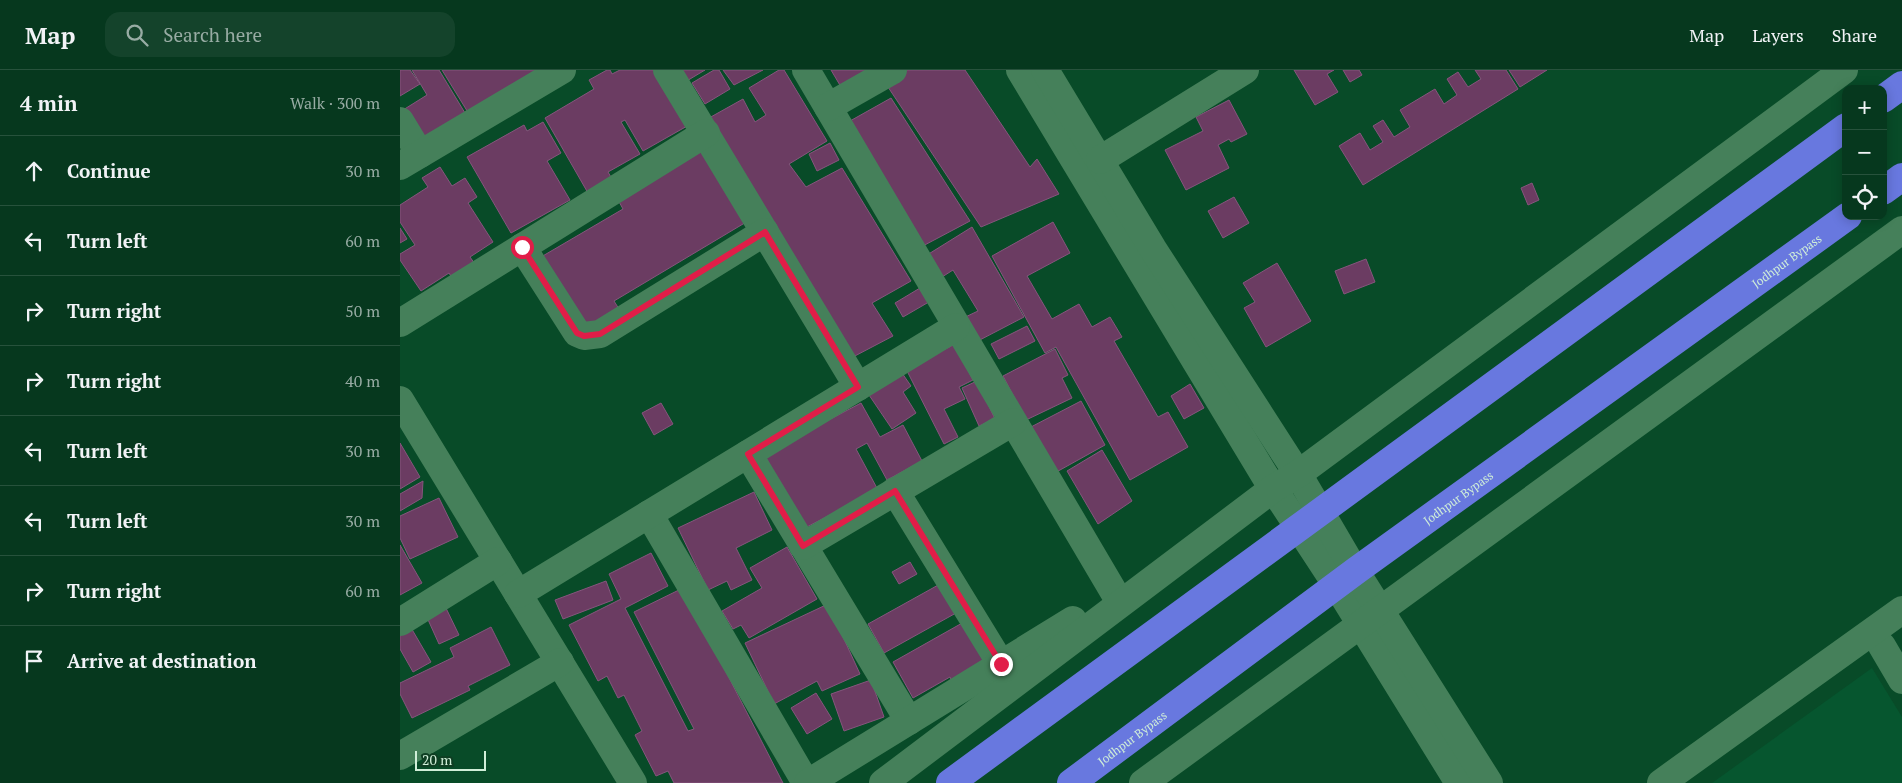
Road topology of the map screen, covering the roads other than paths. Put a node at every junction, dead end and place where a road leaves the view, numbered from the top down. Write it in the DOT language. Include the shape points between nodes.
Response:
graph roads {
  1 [pos="562,70"];
  2 [pos="667,70"];
  3 [pos="806,70"];
  4 [pos="893,70"];
  5 [pos="1020,70"];
  6 [pos="1045,70"];
  7 [pos="1245,70"];
  8 [pos="1844,70"];
  9 [pos="1902,85"];
  10 [pos="1887,96"];
  11 [pos="828,108"];
  12 [pos="400,121"];
  13 [pos="1842,130"];
  14 [pos="706,133"];
  15 [pos="410,160"];
  16 [pos="1100,160"];
  17 [pos="1902,177"];
  18 [pos="1887,188"];
  19 [pos="1842,220"];
  20 [pos="1902,230"];
  21 [pos="765,232"];
  22 [pos="522,247"];
  23 [pos="400,323"];
  24 [pos="956,326"];
  25 [pos="858,387"];
  26 [pos="400,400"];
  27 [pos="1013,422"];
  28 [pos="748,454"];
  29 [pos="1298,474"];
  30 [pos="1270,482"];
  31 [pos="895,491"];
  32 [pos="649,514"];
  33 [pos="803,546"];
  34 [pos="498,561"];
  35 [pos="518,594"];
  36 [pos="1115,594"];
  37 [pos="1902,610"];
  38 [pos="1370,617"];
  39 [pos="400,622"];
  40 [pos="1892,639"];
  41 [pos="560,662"];
  42 [pos="1001,664"];
  43 [pos="1902,680"];
  44 [pos="908,721"];
  45 [pos="400,756"];
  46 [pos="629,781"];
  47 [pos="807,783"];
  48 [pos="883,783"];
  49 [pos="950,783"];
  50 [pos="1072,783"];
  51 [pos="1143,783"];
  52 [pos="1459,783"];
  53 [pos="1489,783"];
  54 [pos="1661,783"];
  55 [pos="1690,783"];
  1 -- 15 [label="street"];
  2 -- 14 [label="street"];
  3 -- 11 [label="street"];
  4 -- 11 [label="street"];
  5 -- 30 [label="street"];
  6 -- 16 [label="street"];
  7 -- 16 [label="street"];
  8 -- 29 [label="street"];
  9 -- 10 [label="highway"];
  11 -- 24 [label="street"];
  12 -- 15 [label="street"];
  13 -- 49 [label="highway"];
  14 -- 21 [label="street"];
  14 -- 22 [label="street"];
  16 -- 29 [label="street" via="1153,249"];
  17 -- 18 [label="highway"];
  19 -- 50 [label="highway, Jodhpur Bypass" via="1349,575"];
  20 -- 38 [label="street"];
  21 -- 22 [label="street" via="600,334 584,336 577,333"];
  21 -- 25 [label="street"];
  22 -- 23 [label="street"];
  24 -- 25 [label="street"];
  24 -- 27 [label="street"];
  25 -- 28 [label="street"];
  26 -- 34 [label="street"];
  27 -- 31 [label="street"];
  27 -- 36 [label="street"];
  28 -- 32 [label="street"];
  28 -- 33 [label="street"];
  29 -- 30 [label="street"];
  29 -- 38 [label="street"];
  30 -- 36 [label="street"];
  30 -- 38 [label="street"];
  30 -- 48 [label="street"];
  31 -- 33 [label="street"];
  31 -- 42 [label="street"];
  32 -- 35 [label="street"];
  32 -- 47 [label="street"];
  33 -- 44 [label="street"];
  34 -- 35 [label="street"];
  34 -- 39 [label="street"];
  35 -- 41 [label="street"];
  36 -- 42 [label="street"];
  37 -- 54 [label="street"];
  38 -- 51 [label="street"];
  38 -- 52 [label="street"];
  38 -- 53 [label="street"];
  40 -- 43 [label="street"];
  40 -- 55 [label="street"];
  41 -- 45 [label="street"];
  41 -- 46 [label="street"];
  42 -- 44 [label="street"];
  44 -- 47 [label="street"];
}
